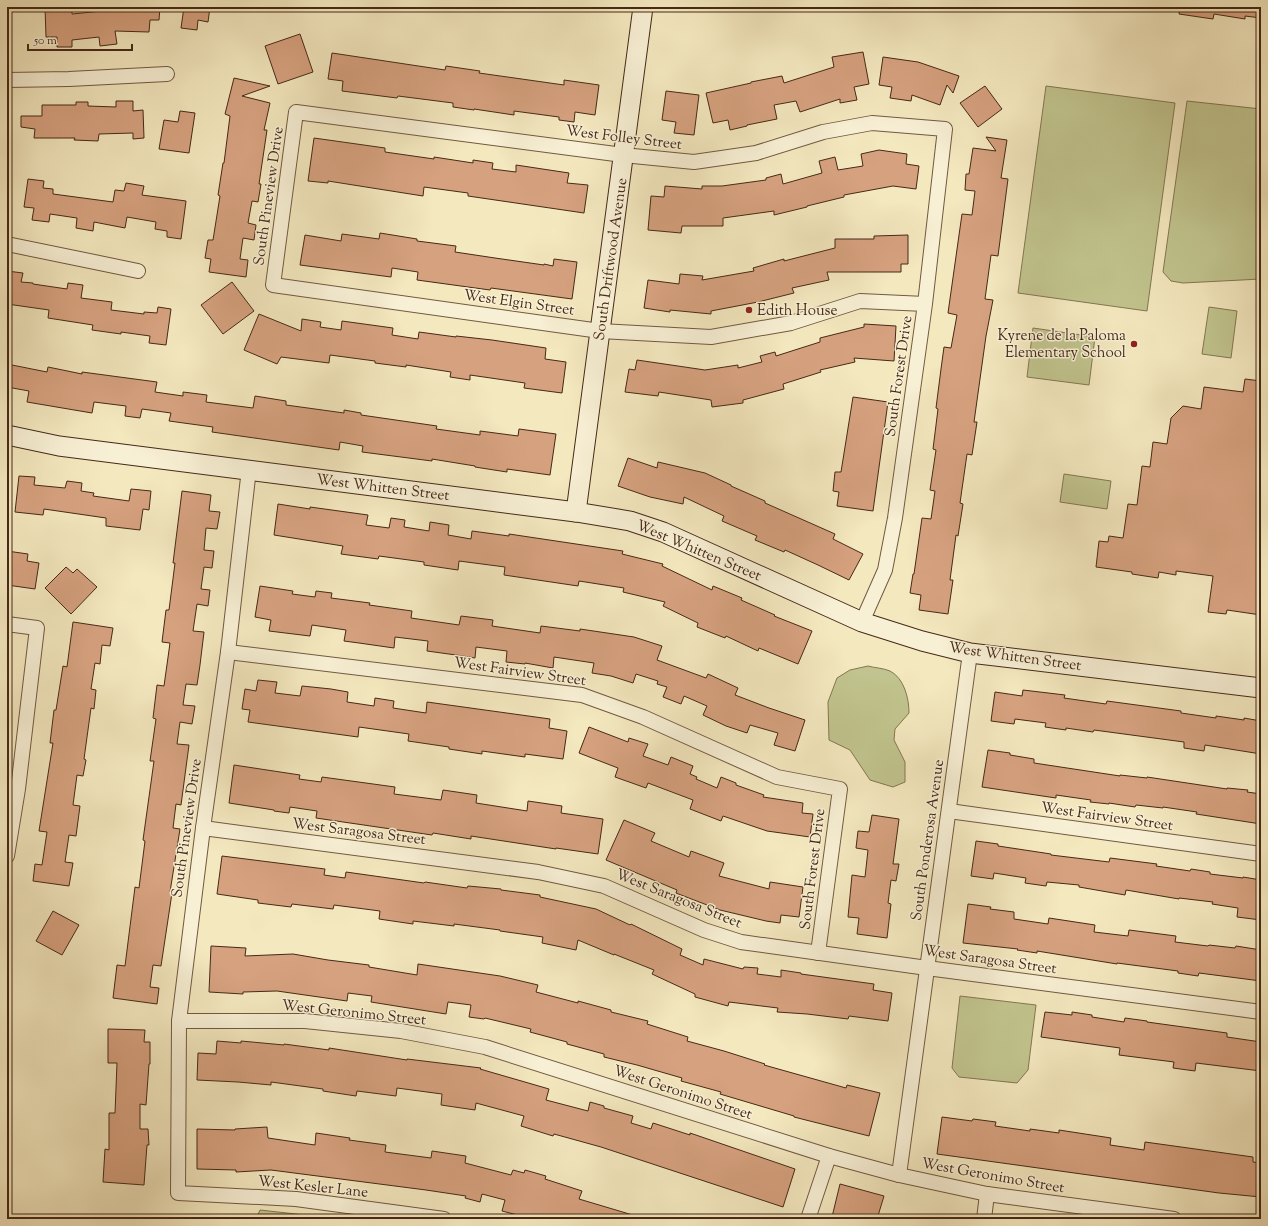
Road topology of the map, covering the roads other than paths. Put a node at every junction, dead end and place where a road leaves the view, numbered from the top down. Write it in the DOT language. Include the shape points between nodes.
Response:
graph roads {
  1 [pos="643,7"];
  2 [pos="167,74"];
  3 [pos="7,80"];
  4 [pos="296,112"];
  5 [pos="945,129"];
  6 [pos="624,155"];
  7 [pos="7,244"];
  8 [pos="138,271"];
  9 [pos="273,285"];
  10 [pos="925,304"];
  11 [pos="600,331"];
  12 [pos="7,435"];
  13 [pos="249,469"];
  14 [pos="576,512"];
  15 [pos="862,622"];
  16 [pos="7,624"];
  17 [pos="228,652"];
  18 [pos="970,653"];
  19 [pos="1261,688"];
  20 [pos="13,788"];
  21 [pos="840,789"];
  22 [pos="949,810"];
  23 [pos="203,828"];
  24 [pos="1261,854"];
  25 [pos="7,856"];
  26 [pos="818,953"];
  27 [pos="927,968"];
  28 [pos="1261,1012"];
  29 [pos="179,1021"];
  30 [pos="829,1156"];
  31 [pos="899,1175"];
  32 [pos="178,1193"];
  33 [pos="987,1194"];
  34 [pos="444,1219"];
  35 [pos="808,1219"];
  36 [pos="984,1219"];
  37 [pos="1174,1219"];
  1 -- 6 [label="street, South Driftwood Avenue"];
  2 -- 3 [label="street"];
  4 -- 6 [label="street, West Folley Street"];
  4 -- 9 [label="street, South Pineview Drive"];
  5 -- 6 [label="street, West Folley Street" via="872,123 823,132 756,153 694,162"];
  5 -- 10 [label="street, South Forest Drive"];
  6 -- 11 [label="street, South Driftwood Avenue"];
  7 -- 8 [label="street"];
  9 -- 11 [label="street, West Elgin Street"];
  10 -- 11 [label="street, West Elgin Street" via="860,300 791,323 711,337"];
  10 -- 15 [label="street, South Forest Drive" via="895,518 885,570"];
  11 -- 14 [label="street, South Driftwood Avenue"];
  12 -- 13 [label="street, West Whitten Street" via="59,446"];
  13 -- 14 [label="street, West Whitten Street"];
  13 -- 17 [label="street, South Pineview Drive"];
  14 -- 15 [label="street, West Whitten Street" via="630,521 663,532"];
  15 -- 18 [label="street, West Whitten Street"];
  16 -- 20 [label="street" via="37,628"];
  17 -- 21 [label="street, West Fairview Street" via="582,695 643,717 777,777"];
  17 -- 23 [label="street, South Pineview Drive"];
  18 -- 19 [label="street, West Whitten Street"];
  18 -- 22 [label="street, South Ponderosa Avenue"];
  20 -- 25 [label="street"];
  21 -- 26 [label="street, South Forest Drive"];
  22 -- 24 [label="street, West Fairview Street"];
  22 -- 27 [label="street, South Ponderosa Avenue"];
  23 -- 26 [label="street, West Saragosa Street" via="538,872 604,886 704,930 741,942"];
  23 -- 29 [label="street, South Pineview Drive"];
  26 -- 27 [label="street, West Saragosa Street"];
  27 -- 28 [label="street, West Saragosa Street"];
  27 -- 31 [label="street, South Ponderosa Avenue"];
  29 -- 30 [label="street, West Geronimo Street" via="305,1021 401,1031 485,1047"];
  29 -- 32 [label="street, South Pineview Drive"];
  30 -- 31 [label="street, West Geronimo Street"];
  30 -- 35 [label="street"];
  31 -- 33 [label="street, West Geronimo Street"];
  32 -- 34 [label="street, West Kesler Lane" via="296,1199"];
  33 -- 36 [label="street"];
  33 -- 37 [label="street, West Geronimo Street"];
}
